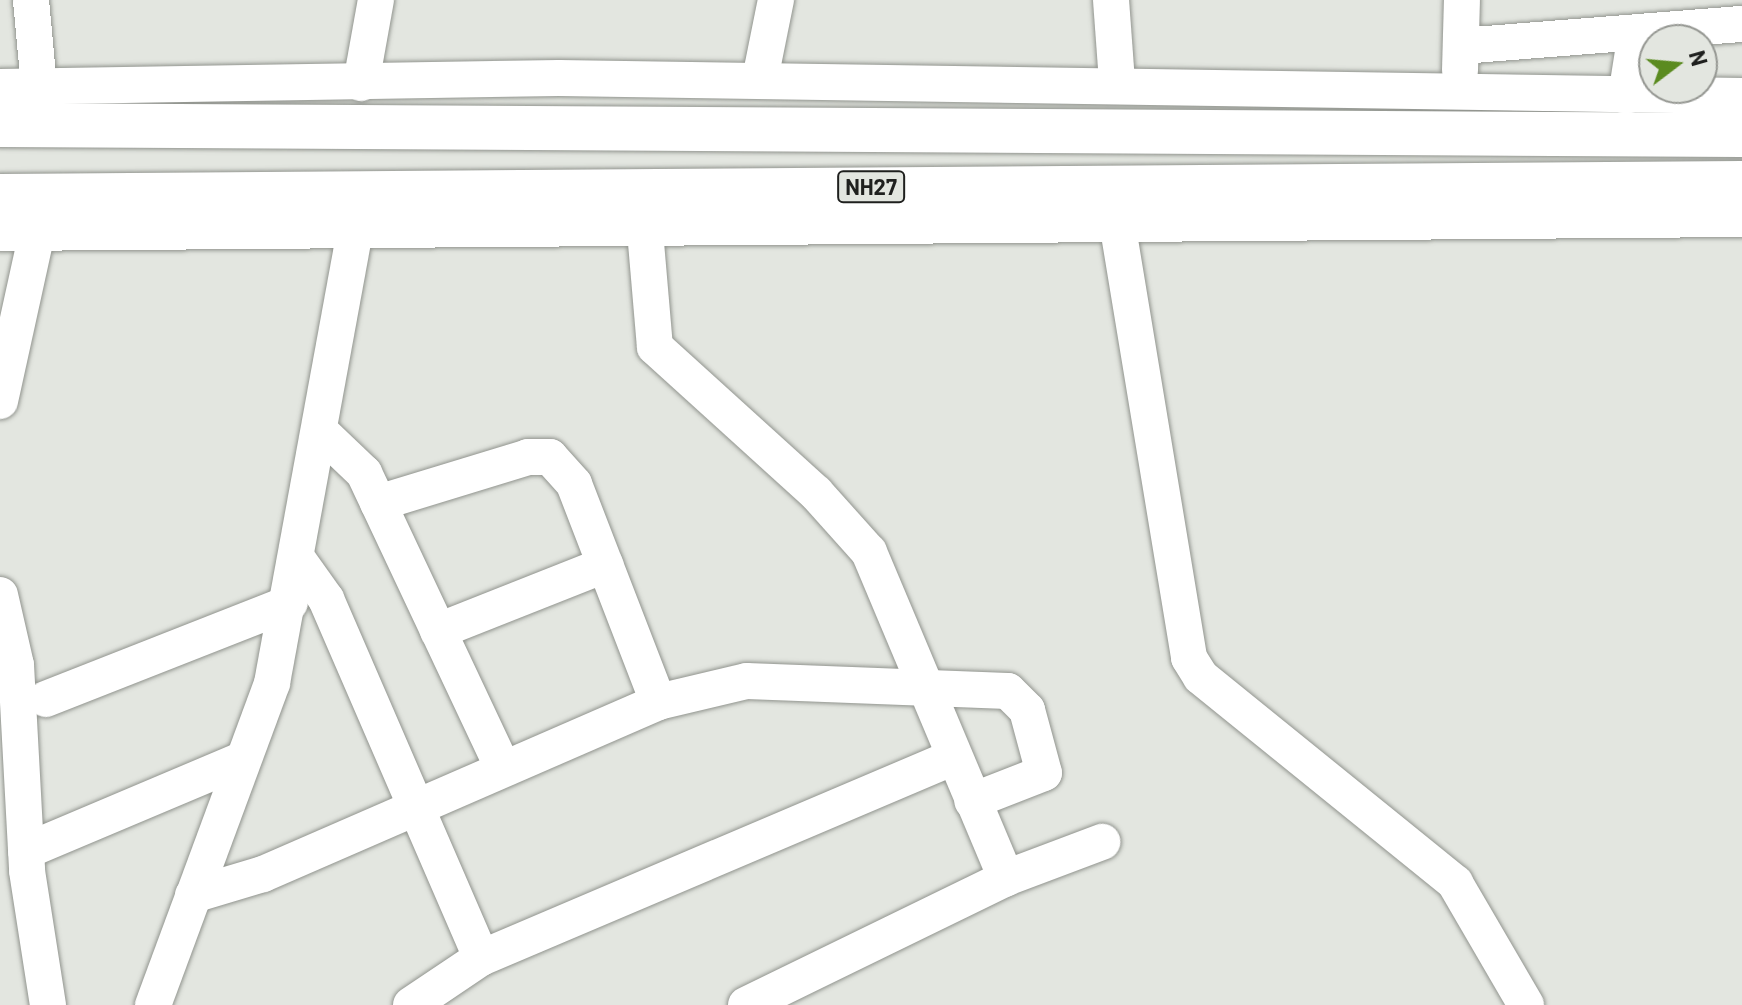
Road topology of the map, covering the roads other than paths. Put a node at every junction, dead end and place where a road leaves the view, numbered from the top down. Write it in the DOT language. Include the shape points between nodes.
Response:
graph roads {
  1 [pos="31,0"];
  2 [pos="376,0"];
  3 [pos="776,0"];
  4 [pos="1111,0"];
  5 [pos="1462,0"];
  6 [pos="1727,17"];
  7 [pos="1636,33"];
  8 [pos="1461,46"];
  9 [pos="760,79"];
  10 [pos="1117,81"];
  11 [pos="361,83"];
  12 [pos="0,87"];
  13 [pos="39,87"];
  14 [pos="1460,93"];
  15 [pos="1626,96"];
  16 [pos="1742,96"];
  17 [pos="0,125"];
  18 [pos="1742,135"];
  19 [pos="1742,183"];
  20 [pos="0,196"];
  21 [pos="1742,219"];
  22 [pos="1117,222"];
  23 [pos="645,231"];
  24 [pos="355,232"];
  25 [pos="0,233"];
  26 [pos="37,233"];
  27 [pos="0,401"];
  28 [pos="322,433"];
  29 [pos="378,503"];
  30 [pos="299,561"];
  31 [pos="605,565"];
  32 [pos="0,595"];
  33 [pos="290,603"];
  34 [pos="438,631"];
  35 [pos="923,685"];
  36 [pos="46,699"];
  37 [pos="658,702"];
  38 [pos="954,757"];
  39 [pos="241,760"];
  40 [pos="502,766"];
  41 [pos="972,801"];
  42 [pos="416,804"];
  43 [pos="1102,842"];
  44 [pos="26,851"];
  45 [pos="1006,878"];
  46 [pos="193,895"];
  47 [pos="481,958"];
  48 [pos="48,1005"];
  49 [pos="153,1005"];
  50 [pos="411,1005"];
  51 [pos="746,1005"];
  52 [pos="1526,1005"];
  1 -- 13 [label="street"];
  2 -- 11 [label="street"];
  3 -- 9 [label="street"];
  4 -- 10 [label="street"];
  5 -- 8 [label="street"];
  6 -- 7 [label="street"];
  7 -- 8 [label="street"];
  7 -- 15 [label="street"];
  8 -- 14 [label="street"];
  9 -- 10 [label="street"];
  9 -- 11 [label="street"];
  10 -- 14 [label="street"];
  11 -- 13 [label="street"];
  12 -- 13 [label="street"];
  14 -- 15 [label="street"];
  15 -- 16 [label="street"];
  17 -- 18 [label="highway"];
  19 -- 20 [label="highway, NH27"];
  21 -- 22 [label="street"];
  22 -- 23 [label="street"];
  22 -- 52 [label="street" via="1189,658 1201,677 1455,883"];
  23 -- 24 [label="street"];
  23 -- 35 [label="street" via="655,347 850,527 884,577"];
  24 -- 26 [label="street"];
  24 -- 28 [label="street"];
  25 -- 26 [label="street"];
  26 -- 27 [label="street"];
  28 -- 29 [label="street" via="351,455"];
  28 -- 30 [label="street"];
  29 -- 31 [label="street" via="528,457 550,457 574,484"];
  29 -- 34 [label="street"];
  30 -- 33 [label="street"];
  30 -- 42 [label="street" via="326,599"];
  31 -- 34 [label="street"];
  31 -- 37 [label="street"];
  32 -- 44 [label="street" via="16,665"];
  33 -- 36 [label="street"];
  33 -- 39 [label="street" via="272,683"];
  34 -- 40 [label="street"];
  35 -- 37 [label="street" via="747,681"];
  35 -- 38 [label="street"];
  35 -- 41 [label="street" via="1008,691 1027,710 1044,773"];
  37 -- 40 [label="street"];
  38 -- 41 [label="street"];
  38 -- 47 [label="street"];
  39 -- 44 [label="street"];
  39 -- 46 [label="street"];
  40 -- 42 [label="street"];
  41 -- 45 [label="street"];
  42 -- 46 [label="street" via="263,874"];
  42 -- 47 [label="street"];
  43 -- 45 [label="street"];
  44 -- 48 [label="street"];
  45 -- 51 [label="street"];
  46 -- 49 [label="street"];
  47 -- 50 [label="street"];
}
